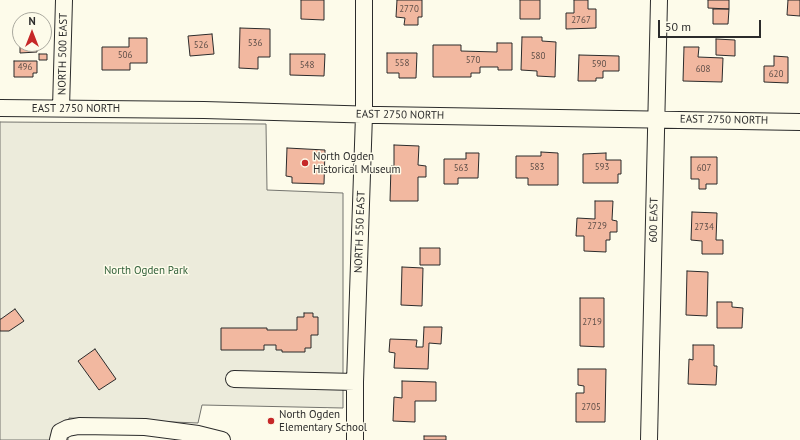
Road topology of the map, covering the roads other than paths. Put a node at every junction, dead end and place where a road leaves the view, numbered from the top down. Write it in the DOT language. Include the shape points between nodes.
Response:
graph roads {
  1 [pos="64,0"];
  2 [pos="364,0"];
  3 [pos="658,0"];
  4 [pos="0,108"];
  5 [pos="61,108"];
  6 [pos="364,115"];
  7 [pos="656,119"];
  8 [pos="800,122"];
  9 [pos="234,379"];
  10 [pos="355,382"];
  11 [pos="58,440"];
  12 [pos="222,440"];
  13 [pos="355,440"];
  14 [pos="649,440"];
  1 -- 5 [label="street, NORTH 500 EAST"];
  2 -- 6 [label="street, NORTH 550 EAST"];
  3 -- 7 [label="street, 600 EAST"];
  4 -- 5 [label="street, EAST 2750 NORTH"];
  5 -- 6 [label="street, EAST 2750 NORTH"];
  6 -- 7 [label="street, EAST 2750 NORTH"];
  6 -- 10 [label="street, NORTH 550 EAST"];
  7 -- 8 [label="street, EAST 2750 NORTH"];
  7 -- 14 [label="street, 600 EAST"];
  9 -- 10 [label="street"];
  10 -- 13 [label="street, NORTH 550 EAST"];
  11 -- 12 [label="street" via="60,432 79,426 145,427"];
}
